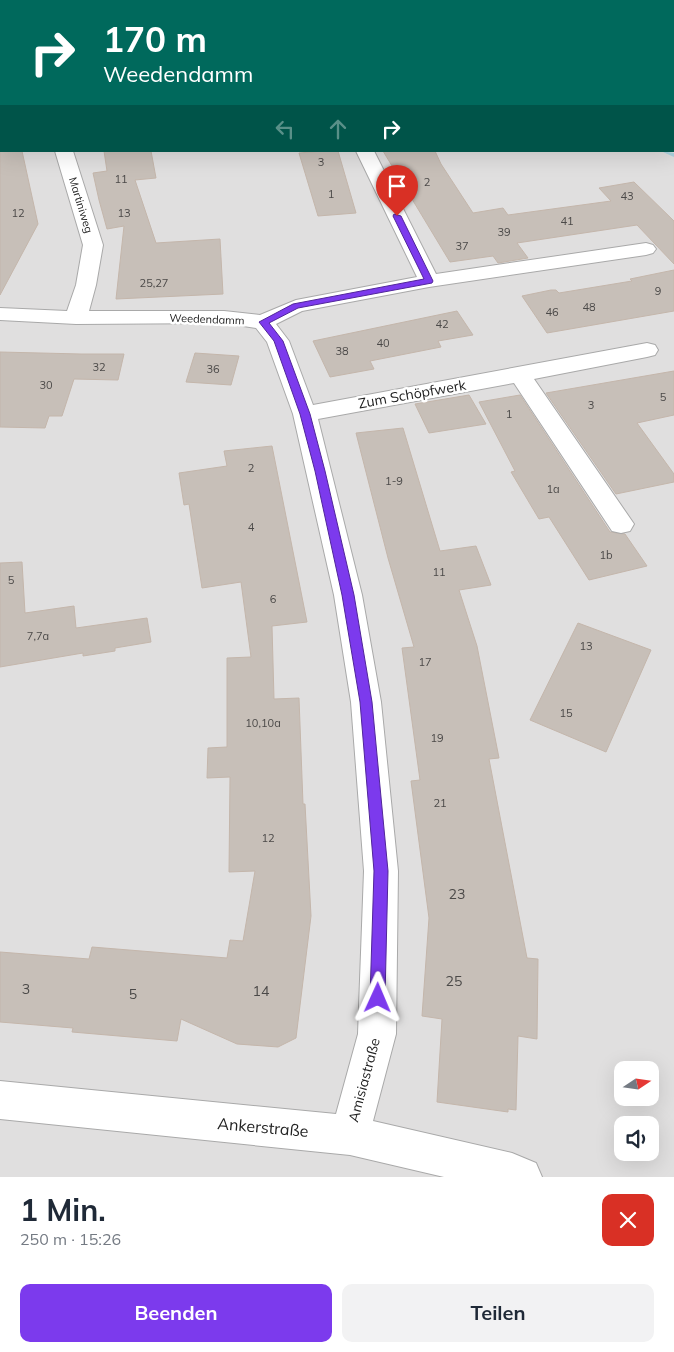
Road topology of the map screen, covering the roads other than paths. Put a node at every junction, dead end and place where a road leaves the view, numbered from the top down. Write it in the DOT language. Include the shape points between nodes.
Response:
graph roads {
  1 [pos="64,152"];
  2 [pos="365,152"];
  3 [pos="646,249"];
  4 [pos="429,281"];
  5 [pos="0,314"];
  6 [pos="76,318"];
  7 [pos="263,322"];
  8 [pos="647,350"];
  9 [pos="520,375"];
  10 [pos="305,414"];
  11 [pos="621,524"];
  12 [pos="0,1100"];
  13 [pos="350,1135"];
  14 [pos="522,1177"];
  1 -- 6 [label="street, Martiniweg" via="93,245"];
  2 -- 4 [label="street"];
  3 -- 4 [label="street, Weedendamm"];
  4 -- 7 [label="street, Weedendamm" via="296,306"];
  5 -- 6 [label="street, Weedendamm"];
  6 -- 7 [label="street, Weedendamm" via="224,317"];
  7 -- 10 [label="street, Amisiastraße" via="278,341"];
  8 -- 9 [label="street, Zum Schöpfwerk"];
  9 -- 10 [label="street, Zum Schöpfwerk"];
  9 -- 11 [label="street"];
  10 -- 13 [label="street, Amisiastraße" via="348,595 366,702 381,871 377,1034"];
  12 -- 13 [label="street, Ankerstraße"];
  13 -- 14 [label="street, Ankerstraße"];
}
